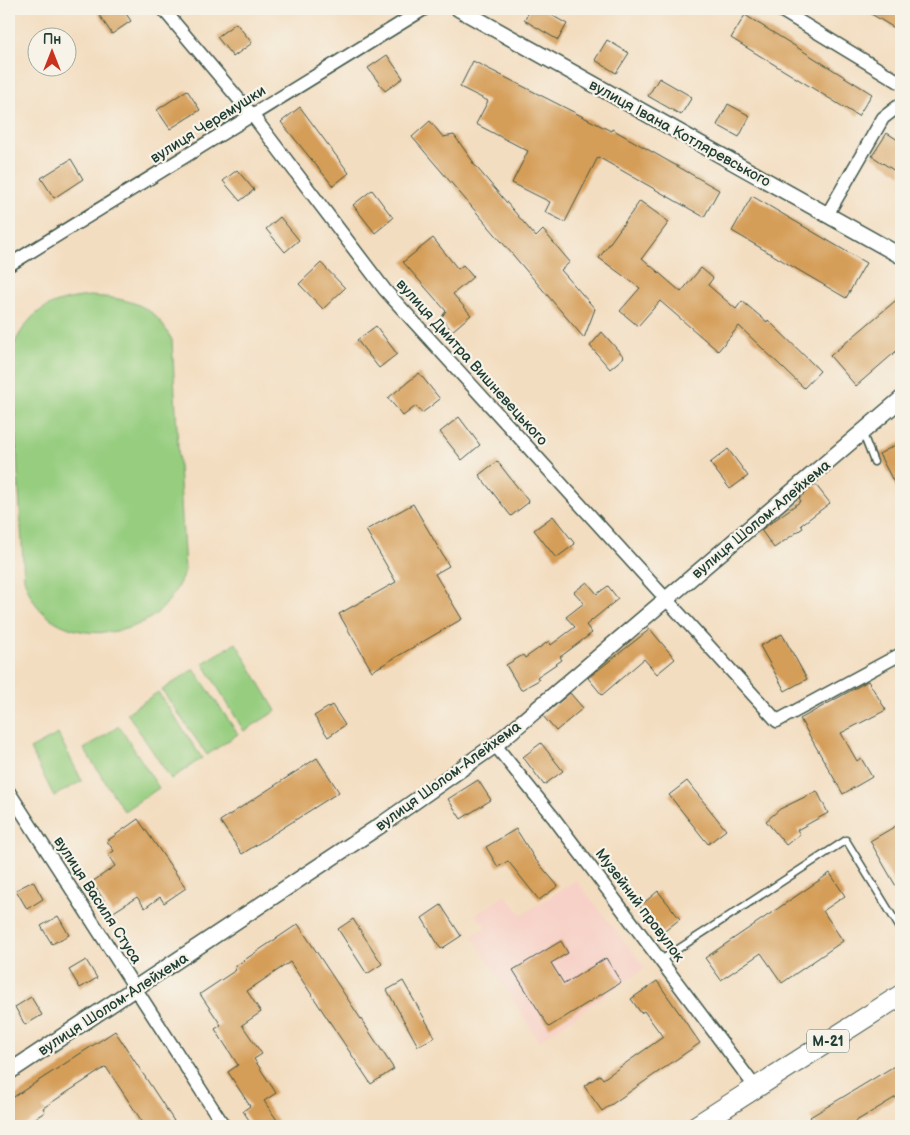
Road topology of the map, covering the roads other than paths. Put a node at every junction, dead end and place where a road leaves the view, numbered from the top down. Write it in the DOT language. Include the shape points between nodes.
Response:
graph roads {
  1 [pos="163,9"];
  2 [pos="424,9"];
  3 [pos="459,9"];
  4 [pos="779,9"];
  5 [pos="901,83"];
  6 [pos="901,104"];
  7 [pos="253,116"];
  8 [pos="827,215"];
  9 [pos="901,256"];
  10 [pos="9,265"];
  11 [pos="901,399"];
  12 [pos="863,434"];
  13 [pos="874,462"];
  14 [pos="665,600"];
  15 [pos="901,654"];
  16 [pos="495,745"];
  17 [pos="9,792"];
  18 [pos="901,930"];
  19 [pos="661,960"];
  20 [pos="136,989"];
  21 [pos="901,995"];
  22 [pos="9,1072"];
  23 [pos="756,1088"];
  24 [pos="224,1126"];
  25 [pos="696,1126"];
  1 -- 7 [label="street, вулиця Дмитра Вишневецького"];
  2 -- 7 [label="street, вулиця Черемушки"];
  3 -- 8 [label="street, вулиця Івана Котляревського"];
  4 -- 5 [label="street"];
  6 -- 8 [label="street" via="883,118"];
  7 -- 10 [label="street, вулиця Черемушки"];
  7 -- 14 [label="street, вулиця Дмитра Вишневецького" via="385,290"];
  8 -- 9 [label="street, вулиця Івана Котляревського"];
  11 -- 12 [label="street, вулиця Шолом-Алейхема"];
  12 -- 13 [label="lane"];
  12 -- 14 [label="street, вулиця Шолом-Алейхема"];
  14 -- 15 [label="street, вулиця Дмитра Вишневецького" via="777,721"];
  14 -- 16 [label="street, вулиця Шолом-Алейхема"];
  16 -- 19 [label="street, Музейний провулок"];
  16 -- 20 [label="street, вулиця Шолом-Алейхема"];
  17 -- 20 [label="street, вулиця Василя Стуса"];
  18 -- 19 [label="lane" via="846,840"];
  19 -- 23 [label="street, Музейний провулок"];
  20 -- 22 [label="street, вулиця Шолом-Алейхема"];
  20 -- 24 [label="street, вулиця Василя Стуса"];
  21 -- 23 [label="highway, М-21"];
  23 -- 25 [label="highway, М-21"];
}
